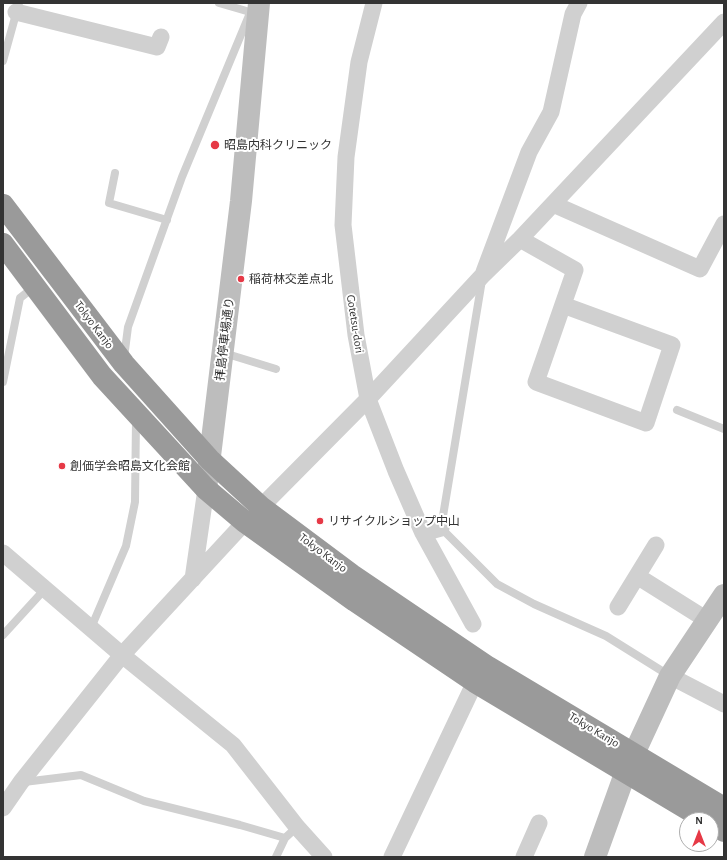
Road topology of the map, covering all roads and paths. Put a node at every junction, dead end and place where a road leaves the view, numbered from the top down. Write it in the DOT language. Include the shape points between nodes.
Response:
graph roads {
  1 [pos="219,3"];
  2 [pos="374,3"];
  3 [pos="579,3"];
  4 [pos="18,7"];
  5 [pos="256,8"];
  6 [pos="724,22"];
  7 [pos="161,37"];
  8 [pos="3,61"];
  9 [pos="115,173"];
  10 [pos="552,204"];
  11 [pos="3,205"];
  12 [pos="167,220"];
  13 [pos="724,224"];
  14 [pos="520,239"];
  15 [pos="3,244"];
  16 [pos="482,276"];
  17 [pos="35,287"];
  18 [pos="563,305"];
  19 [pos="223,353"];
  20 [pos="124,364"];
  21 [pos="276,369"];
  22 [pos="3,382"];
  23 [pos="368,399"];
  24 [pos="677,410"];
  25 [pos="137,413"];
  26 [pos="724,429"];
  27 [pos="210,460"];
  28 [pos="206,489"];
  29 [pos="261,507"];
  30 [pos="245,522"];
  31 [pos="441,528"];
  32 [pos="424,533"];
  33 [pos="656,545"];
  34 [pos="3,553"];
  35 [pos="637,576"];
  36 [pos="193,579"];
  37 [pos="45,589"];
  38 [pos="724,595"];
  39 [pos="618,607"];
  40 [pos="707,620"];
  41 [pos="473,624"];
  42 [pos="91,628"];
  43 [pos="3,635"];
  44 [pos="122,655"];
  45 [pos="670,676"];
  46 [pos="475,682"];
  47 [pos="724,704"];
  48 [pos="630,762"];
  49 [pos="21,782"];
  50 [pos="3,808"];
  51 [pos="724,808"];
  52 [pos="696,812"];
  53 [pos="539,823"];
  54 [pos="291,833"];
  55 [pos="276,857"];
  56 [pos="324,857"];
  57 [pos="392,857"];
  58 [pos="524,857"];
  59 [pos="595,857"];
  1 -- 5 [label="lane"];
  2 -- 23 [label="street, Gotetsu-dori" via="359,62 346,157 343,225 350,293"];
  3 -- 16 [label="street" via="573,14 551,112 529,152"];
  4 -- 7 [label="street" via="157,47"];
  4 -- 8 [label="lane"];
  5 -- 12 [label="lane" via="182,177"];
  5 -- 19 [label="street, 拝島停車場通り" via="241,201"];
  6 -- 10 [label="street"];
  9 -- 12 [label="lane" via="109,203"];
  10 -- 13 [label="street" via="700,269"];
  10 -- 14 [label="street"];
  11 -- 20 [label="highway, Tokyo Kanjo"];
  12 -- 20 [label="lane" via="128,327"];
  14 -- 16 [label="street"];
  14 -- 18 [label="street" via="575,270"];
  15 -- 17 [label="highway, Tokyo Kanjo"];
  16 -- 23 [label="street"];
  16 -- 31 [label="lane"];
  17 -- 22 [label="lane" via="20,298"];
  17 -- 25 [label="highway, Tokyo Kanjo" via="102,376"];
  18 -- 18 [label="street" via="536,382 646,423 672,344"];
  19 -- 21 [label="lane"];
  19 -- 27 [label="street, 拝島停車場通り"];
  20 -- 27 [label="highway, Tokyo Kanjo"];
  23 -- 29 [label="street"];
  23 -- 32 [label="street, Gotetsu-dori"];
  24 -- 26 [label="lane"];
  25 -- 28 [label="highway, Tokyo Kanjo"];
  25 -- 42 [label="lane" via="135,502 126,546"];
  27 -- 28 [label="street, 拝島停車場通り"];
  27 -- 29 [label="highway, Tokyo Kanjo"];
  28 -- 30 [label="highway, Tokyo Kanjo"];
  28 -- 36 [label="street, 拝島停車場通り"];
  29 -- 48 [label="highway, Tokyo Kanjo" via="352,575"];
  30 -- 36 [label="street"];
  30 -- 46 [label="highway, Tokyo Kanjo" via="355,601"];
  31 -- 32 [label="street"];
  31 -- 45 [label="lane" via="497,584 534,604 606,636"];
  32 -- 41 [label="street, Gotetsu-dori"];
  33 -- 35 [label="street"];
  34 -- 37 [label="street"];
  35 -- 39 [label="street"];
  35 -- 40 [label="street"];
  36 -- 44 [label="street"];
  37 -- 42 [label="street"];
  37 -- 43 [label="lane"];
  38 -- 40 [label="street"];
  40 -- 45 [label="street"];
  42 -- 44 [label="street"];
  44 -- 49 [label="street"];
  44 -- 54 [label="street" via="233,745"];
  45 -- 47 [label="street"];
  45 -- 48 [label="street"];
  46 -- 48 [label="highway, Tokyo Kanjo"];
  46 -- 57 [label="street"];
  48 -- 51 [label="highway, Tokyo Kanjo"];
  48 -- 52 [label="highway, Tokyo Kanjo"];
  48 -- 59 [label="street"];
  49 -- 50 [label="street"];
  49 -- 54 [label="lane" via="81,775 144,802 240,825"];
  53 -- 58 [label="street"];
  54 -- 55 [label="lane"];
  54 -- 56 [label="street"];
}
